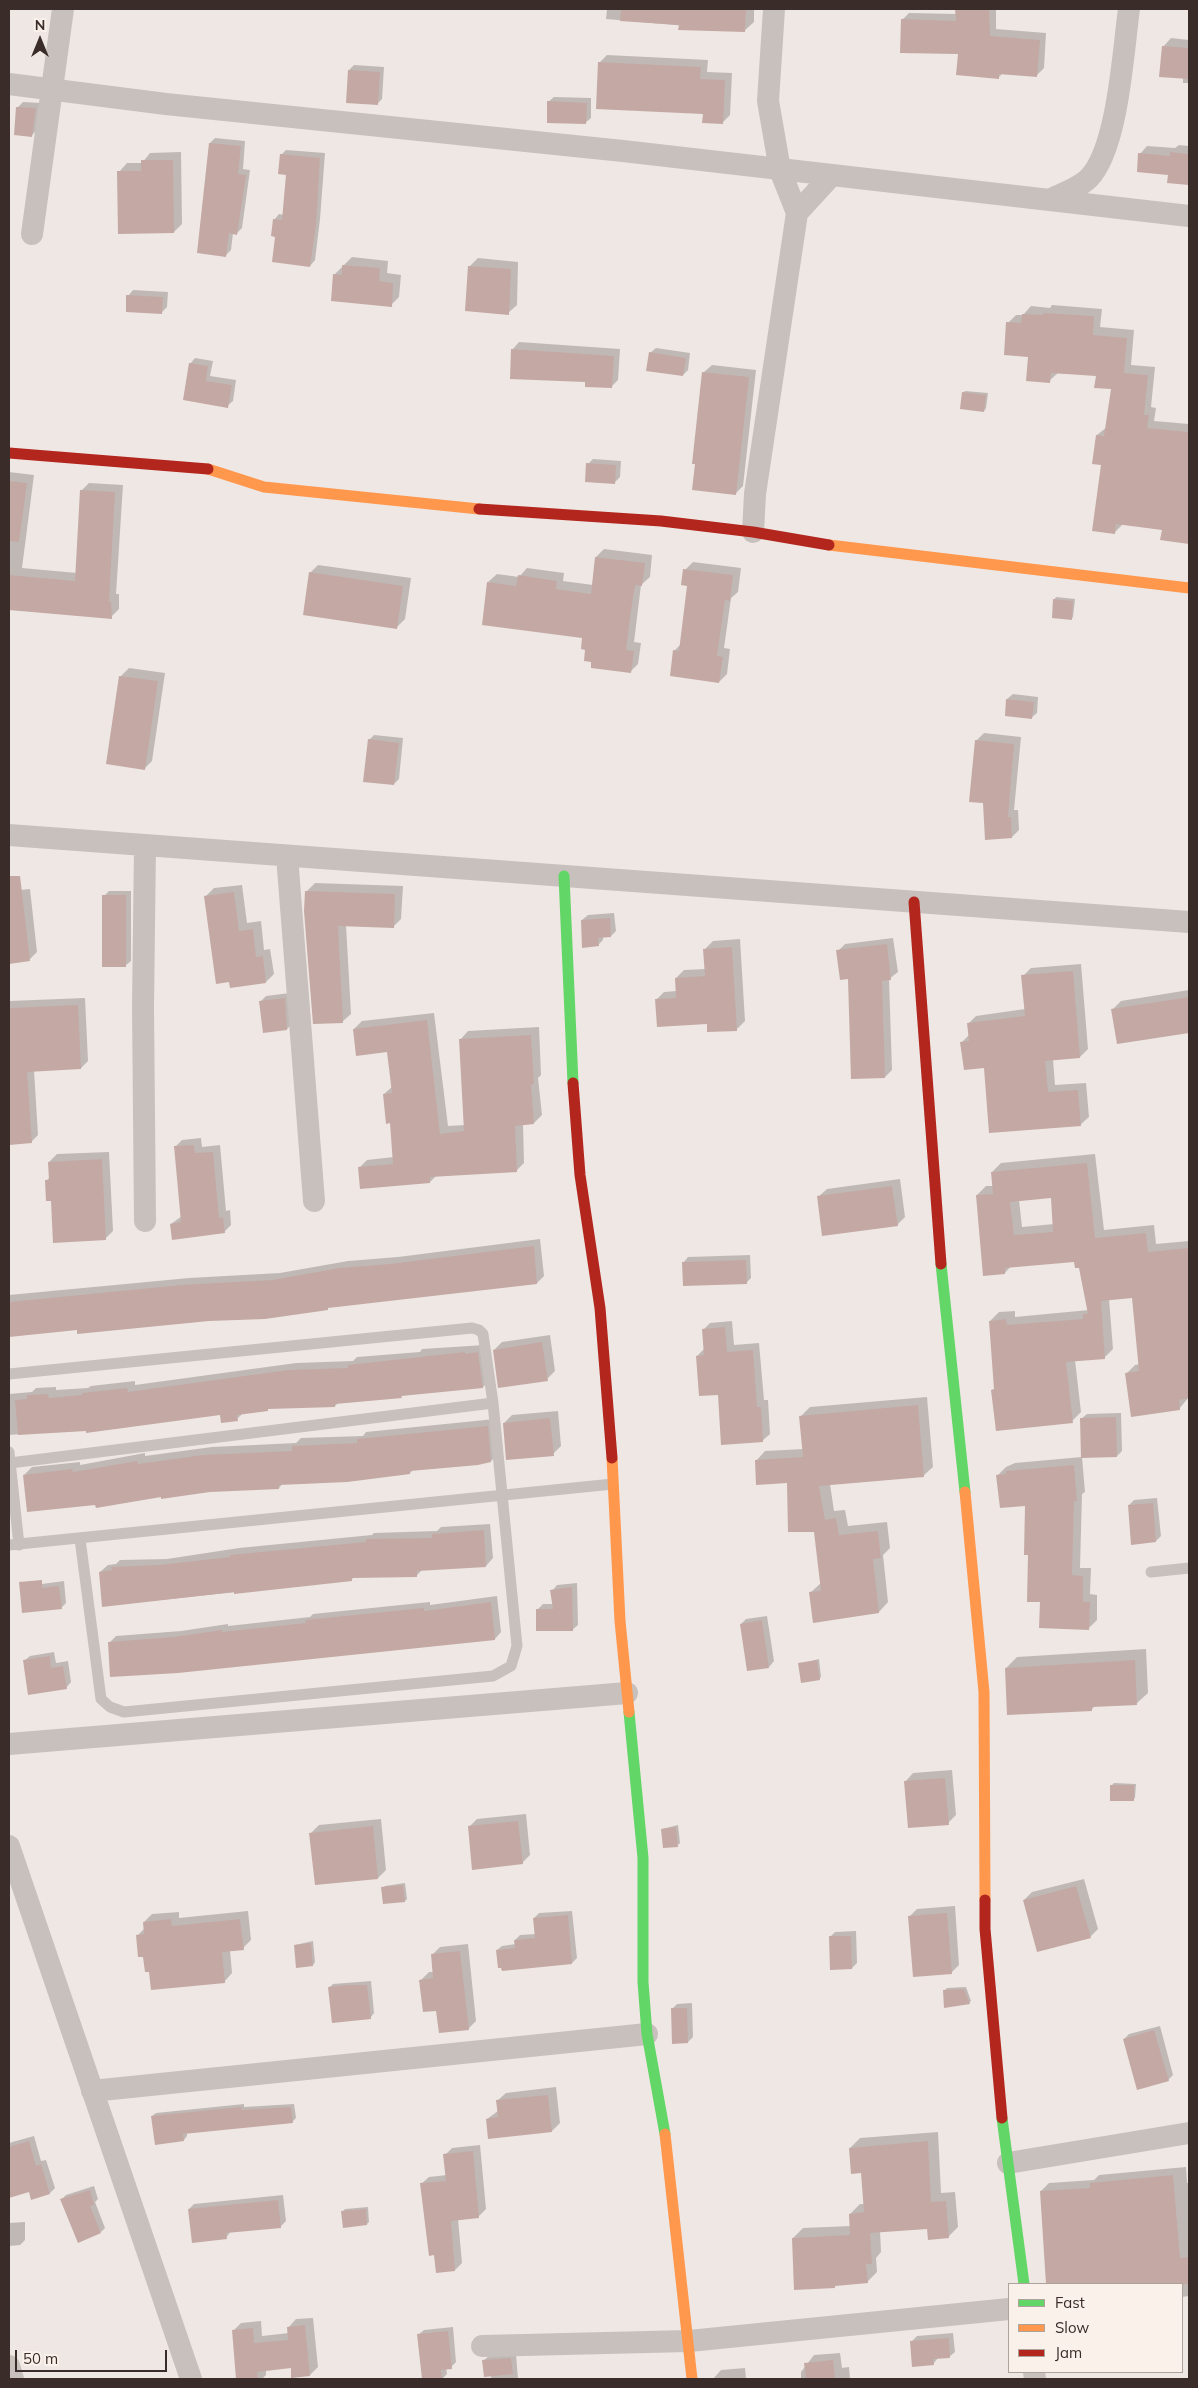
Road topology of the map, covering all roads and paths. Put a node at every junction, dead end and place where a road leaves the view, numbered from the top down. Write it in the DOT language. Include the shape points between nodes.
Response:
graph roads {
  1 [pos="63,9"];
  2 [pos="774,9"];
  3 [pos="1128,9"];
  4 [pos="9,84"];
  5 [pos="54,89"];
  6 [pos="780,170"];
  7 [pos="830,176"];
  8 [pos="1049,200"];
  9 [pos="797,213"];
  10 [pos="1189,216"];
  11 [pos="32,234"];
  12 [pos="9,453"];
  13 [pos="753,532"];
  14 [pos="1189,588"];
  15 [pos="9,835"];
  16 [pos="145,845"];
  17 [pos="287,856"];
  18 [pos="564,876"];
  19 [pos="914,902"];
  20 [pos="1189,922"];
  21 [pos="314,1201"];
  22 [pos="145,1221"];
  23 [pos="9,1374"];
  24 [pos="493,1403"];
  25 [pos="9,1457"];
  26 [pos="613,1484"];
  27 [pos="502,1496"];
  28 [pos="80,1539"];
  29 [pos="14,1545"];
  30 [pos="1189,1568"];
  31 [pos="1151,1572"];
  32 [pos="627,1693"];
  33 [pos="9,1744"];
  34 [pos="9,1846"];
  35 [pos="647,2034"];
  36 [pos="92,2091"];
  37 [pos="1189,2133"];
  38 [pos="1008,2163"];
  39 [pos="1024,2283"];
  40 [pos="1008,2309"];
  41 [pos="689,2341"];
  42 [pos="482,2346"];
  43 [pos="9,2366"];
  44 [pos="13,2379"];
  45 [pos="191,2379"];
  46 [pos="692,2379"];
  1 -- 5 [label="street"];
  2 -- 6 [label="street" via="768,101"];
  3 -- 8 [label="street" via="1111,134 1101,162 1088,179"];
  4 -- 5 [label="street"];
  5 -- 6 [label="street"];
  5 -- 11 [label="street"];
  6 -- 7 [label="street"];
  6 -- 9 [label="street"];
  7 -- 8 [label="street"];
  7 -- 9 [label="street"];
  8 -- 10 [label="street"];
  9 -- 13 [label="street"];
  12 -- 13 [label="street" via="208,469 264,487 375,500 661,521"];
  13 -- 14 [label="street" via="806,542"];
  15 -- 16 [label="street"];
  16 -- 17 [label="street"];
  16 -- 22 [label="street"];
  17 -- 18 [label="street"];
  17 -- 21 [label="street"];
  18 -- 19 [label="street"];
  18 -- 26 [label="street" via="569,1024 580,1174 600,1308"];
  19 -- 20 [label="street"];
  19 -- 38 [label="street" via="939,1248 984,1692 985,1929 997,2084"];
  23 -- 24 [label="lane" via="472,1328 483,1334"];
  24 -- 25 [label="lane"];
  24 -- 27 [label="lane"];
  25 -- 29 [label="lane"];
  26 -- 27 [label="lane"];
  26 -- 32 [label="street"];
  27 -- 28 [label="lane"];
  27 -- 28 [label="lane" via="517,1646 510,1666 493,1676 484,1677 124,1712 110,1707 101,1699"];
  28 -- 29 [label="lane"];
  30 -- 31 [label="lane"];
  32 -- 33 [label="street"];
  32 -- 35 [label="street" via="643,1858 643,1982"];
  34 -- 36 [label="street"];
  35 -- 36 [label="street"];
  35 -- 41 [label="street" via="668,2147"];
  36 -- 45 [label="street"];
  37 -- 38 [label="street"];
  38 -- 39 [label="street"];
  40 -- 41 [label="street"];
  41 -- 42 [label="street"];
  41 -- 46 [label="street"];
  43 -- 44 [label="street"];
}
